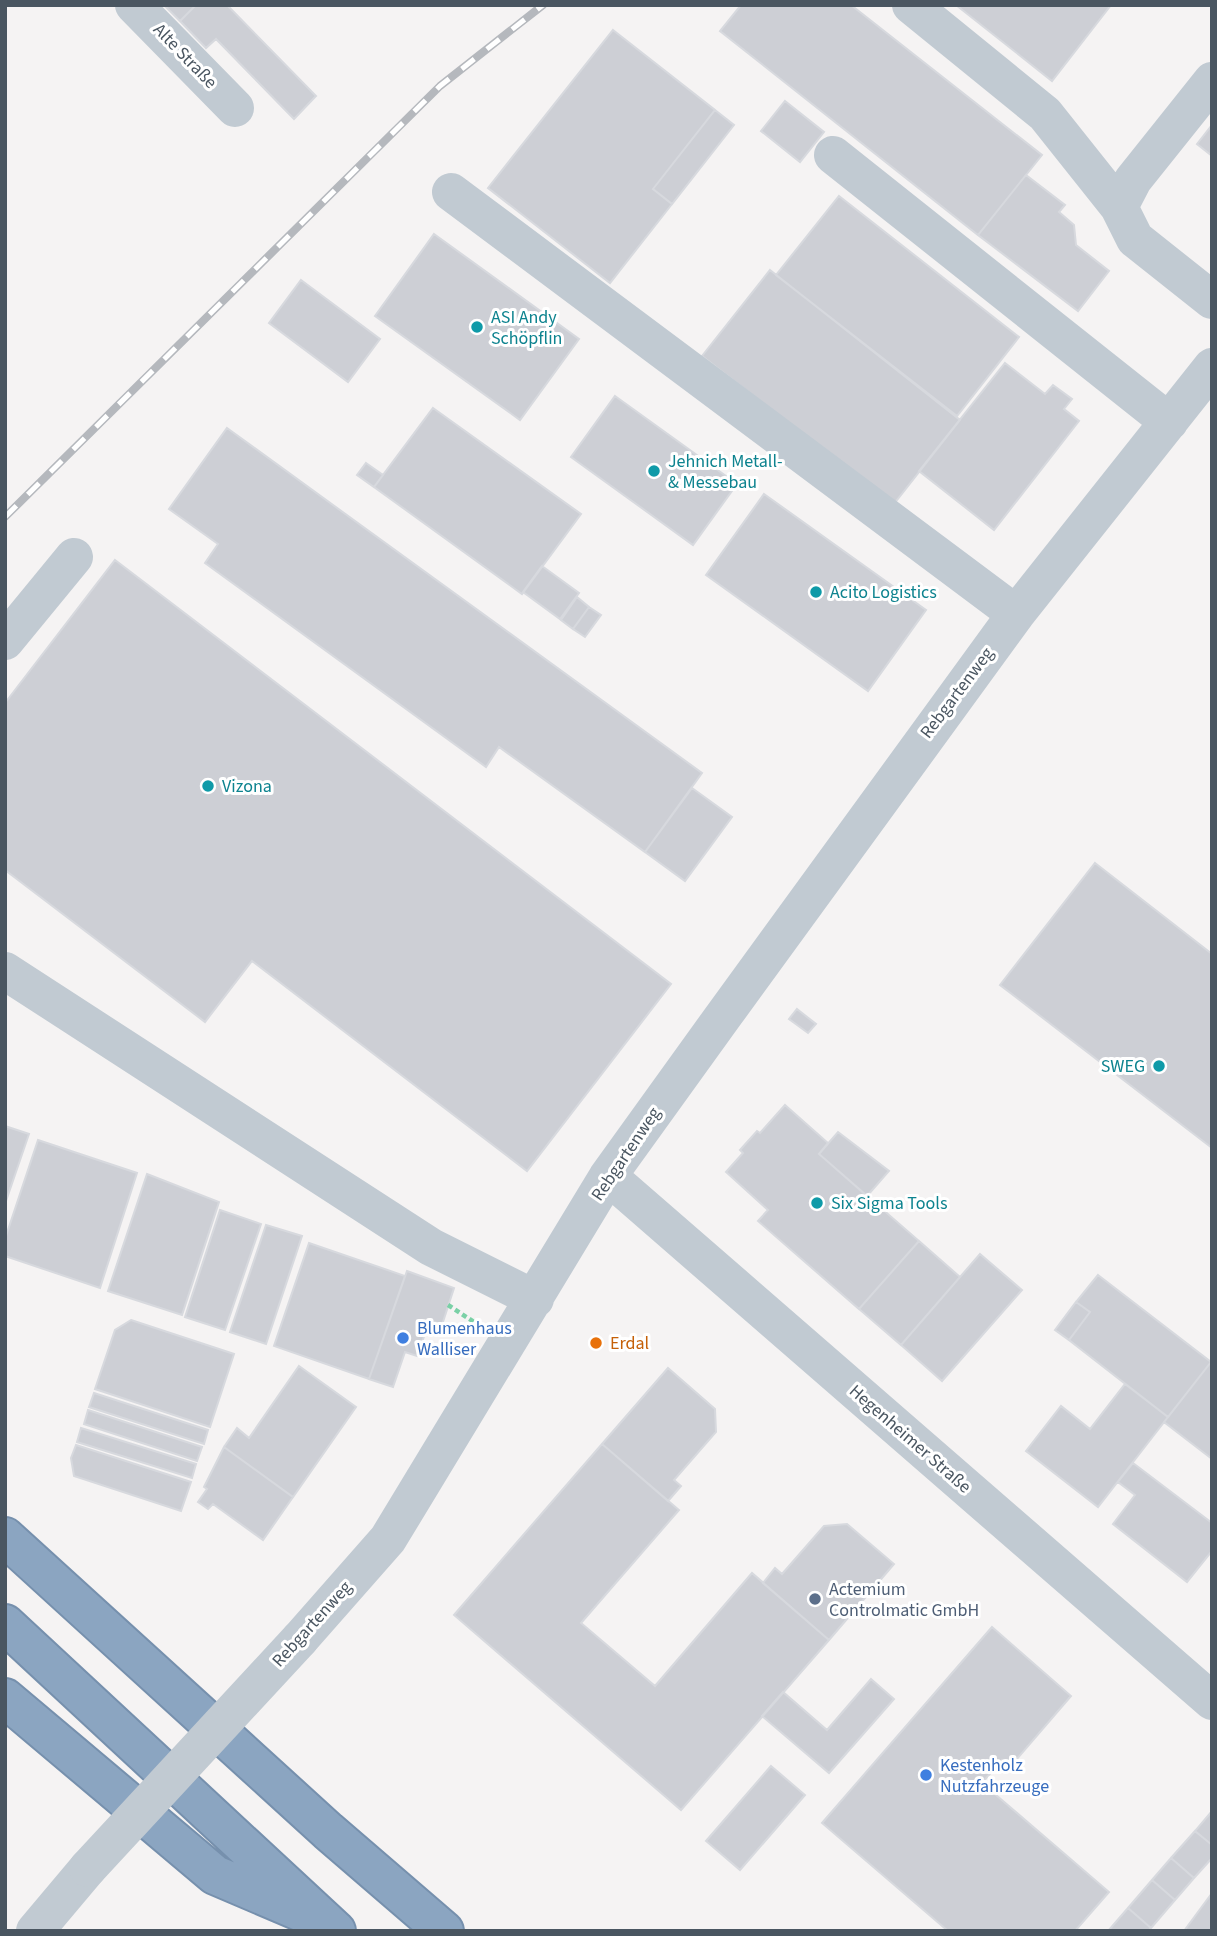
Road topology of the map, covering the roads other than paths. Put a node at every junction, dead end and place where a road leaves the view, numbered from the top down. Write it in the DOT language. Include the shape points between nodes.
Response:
graph roads {
  1 [pos="134,5"];
  2 [pos="911,5"];
  3 [pos="1212,81"];
  4 [pos="235,108"];
  5 [pos="833,155"];
  6 [pos="451,192"];
  7 [pos="1119,207"];
  8 [pos="1212,300"];
  9 [pos="1212,367"];
  10 [pos="1169,422"];
  11 [pos="74,557"];
  12 [pos="1016,614"];
  13 [pos="5,641"];
  14 [pos="5,971"];
  15 [pos="608,1176"];
  16 [pos="536,1299"];
  17 [pos="5,1537"];
  18 [pos="5,1624"];
  19 [pos="5,1698"];
  20 [pos="1212,1701"];
  21 [pos="332,1927"];
  22 [pos="35,1931"];
  23 [pos="444,1931"];
  1 -- 4 [label="street, Alte Straße"];
  2 -- 7 [label="street" via="1045,114"];
  3 -- 7 [label="street" via="1133,180"];
  5 -- 10 [label="street"];
  6 -- 12 [label="street"];
  7 -- 8 [label="street" via="1135,239"];
  9 -- 10 [label="street, Rebgartenweg"];
  10 -- 12 [label="street, Rebgartenweg"];
  11 -- 13 [label="street"];
  12 -- 15 [label="street, Rebgartenweg"];
  14 -- 16 [label="street" via="431,1247"];
  15 -- 16 [label="street, Rebgartenweg"];
  15 -- 20 [label="street, Hegenheimer Straße"];
  16 -- 22 [label="street, Rebgartenweg, bridge" via="388,1539"];
  17 -- 23 [label="highway"];
  18 -- 21 [label="highway"];
  19 -- 21 [label="highway" via="215,1875"];
}
